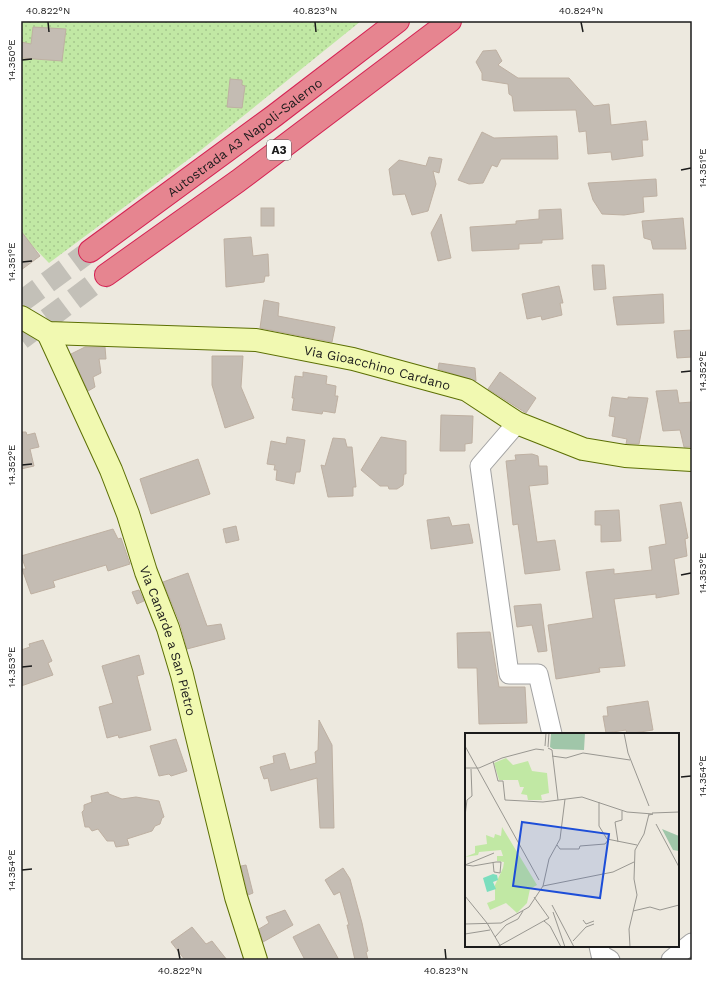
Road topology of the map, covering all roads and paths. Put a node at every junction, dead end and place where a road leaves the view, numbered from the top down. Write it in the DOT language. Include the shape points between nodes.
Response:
graph roads {
  1 [pos="398,21"];
  2 [pos="450,21"];
  3 [pos="90,251"];
  4 [pos="106,275"];
  5 [pos="21,317"];
  6 [pos="48,333"];
  7 [pos="517,423"];
  8 [pos="692,460"];
  9 [pos="552,733"];
  10 [pos="692,943"];
  11 [pos="599,947"];
  12 [pos="256,960"];
  13 [pos="610,960"];
  14 [pos="671,960"];
  1 -- 3 [label="highway, Autostrada A3 Napoli-Salerno / A3"];
  2 -- 4 [label="highway, A3" via="238,181"];
  5 -- 6 [label="street"];
  6 -- 7 [label="street, Via Gioacchino Cardano" via="256,340 354,359 467,390"];
  6 -- 12 [label="street, Via Canarde a San Pietro" via="114,478 168,628 182,675 236,897"];
  7 -- 8 [label="street, Via Gioacchino Cardano" via="583,450 624,456"];
  7 -- 9 [label="street" via="480,466 509,674 538,674"];
  10 -- 14 [label="street"];
  11 -- 13 [label="street" via="602,955"];
}
